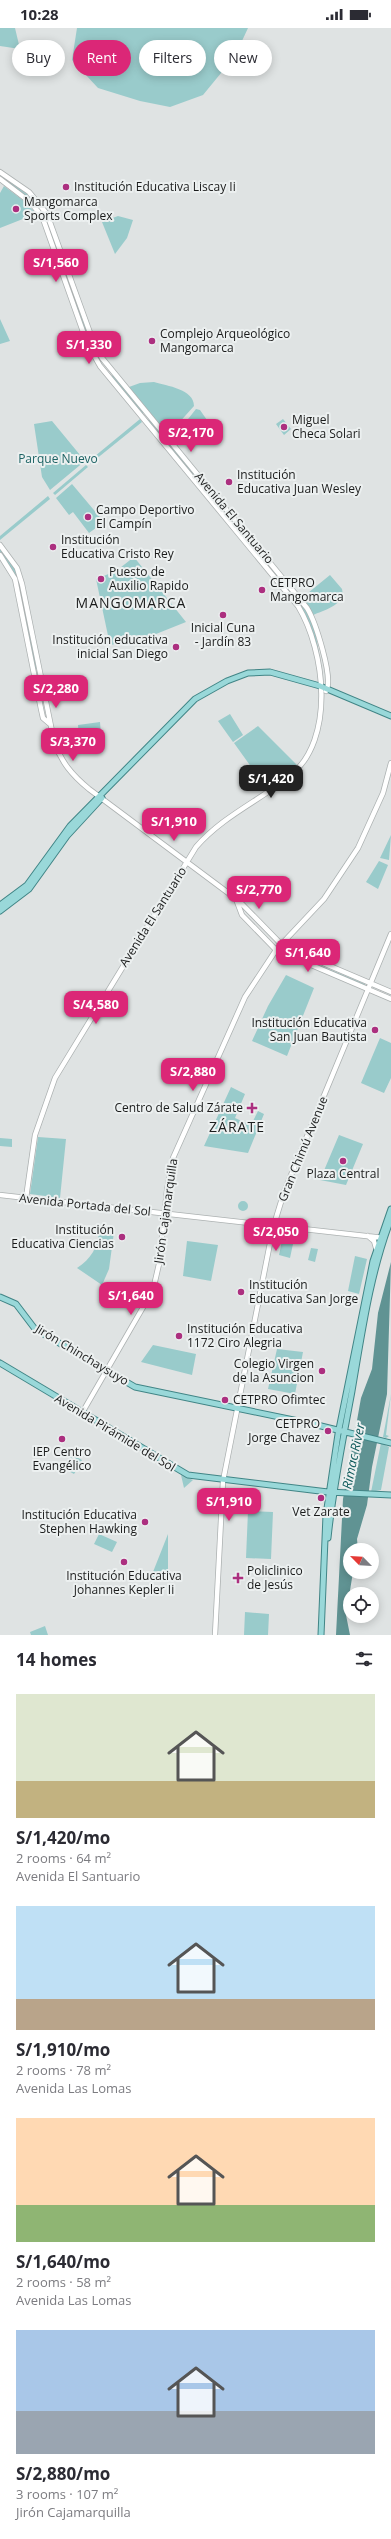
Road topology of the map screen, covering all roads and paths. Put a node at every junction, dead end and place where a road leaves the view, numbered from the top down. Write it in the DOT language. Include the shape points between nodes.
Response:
graph roads {
  1 [pos="0,172"];
  2 [pos="0,179"];
  3 [pos="0,545"];
  4 [pos="0,555"];
  5 [pos="20,577"];
  6 [pos="15,578"];
  7 [pos="294,591"];
  8 [pos="289,595"];
  9 [pos="314,623"];
  10 [pos="308,626"];
  11 [pos="40,670"];
  12 [pos="34,671"];
  13 [pos="324,687"];
  14 [pos="45,696"];
  15 [pos="39,697"];
  16 [pos="391,715"];
  17 [pos="51,726"];
  18 [pos="391,763"];
  19 [pos="102,795"];
  20 [pos="48,861"];
  21 [pos="187,862"];
  22 [pos="14,896"];
  23 [pos="236,899"];
  24 [pos="0,901"];
  25 [pos="0,905"];
  26 [pos="0,910"];
  27 [pos="391,934"];
  28 [pos="272,935"];
  29 [pos="267,940"];
  30 [pos="280,944"];
  31 [pos="276,950"];
  32 [pos="371,984"];
  33 [pos="369,990"];
  34 [pos="391,992"];
  35 [pos="391,999"];
  36 [pos="0,1195"];
  37 [pos="26,1198"];
  38 [pos="391,1208"];
  39 [pos="164,1213"];
  40 [pos="391,1219"];
  41 [pos="274,1225"];
  42 [pos="367,1235"];
  43 [pos="382,1237"];
  44 [pos="376,1248"];
  45 [pos="0,1297"];
  46 [pos="0,1363"];
  47 [pos="107,1372"];
  48 [pos="237,1409"];
  49 [pos="82,1413"];
  50 [pos="338,1430"];
  51 [pos="346,1431"];
  52 [pos="391,1443"];
  53 [pos="223,1481"];
  54 [pos="333,1492"];
  55 [pos="391,1495"];
  56 [pos="215,1635"];
  57 [pos="321,1635"];
  58 [pos="324,1635"];
  1 -- 7 [label="street, Avenida El Santuario" via="29,192 47,214 93,341 102,358"];
  2 -- 8 [label="street, Avenida El Santuario" via="30,202 42,216 87,343 96,361"];
  3 -- 5 [label="street" via="13,561"];
  4 -- 6 [label="street"];
  5 -- 6 [label="street"];
  5 -- 11 [label="street"];
  6 -- 12 [label="street"];
  7 -- 8 [label="street"];
  7 -- 9 [label="street, Avenida El Santuario"];
  8 -- 10 [label="street, Avenida El Santuario"];
  9 -- 10 [label="street"];
  9 -- 13 [label="street, Avenida El Santuario"];
  10 -- 13 [label="street, Avenida El Santuario"];
  11 -- 12 [label="street"];
  11 -- 14 [label="street"];
  12 -- 15 [label="street"];
  13 -- 16 [label="main road"];
  13 -- 19 [label="main road" via="263,671 226,681 196,699"];
  13 -- 21 [label="street, Avenida El Santuario" via="311,747 300,766 278,785 211,831 196,847"];
  14 -- 15 [label="street"];
  14 -- 17 [label="street"];
  15 -- 17 [label="street" via="43,718"];
  17 -- 19 [label="street" via="64,764 78,780"];
  18 -- 30 [label="street, Jirón Cajamarquilla" via="383,794 358,848 324,899"];
  19 -- 20 [label="main road"];
  19 -- 21 [label="street"];
  20 -- 22 [label="main road"];
  20 -- 26 [label="main road" via="28,889"];
  21 -- 23 [label="street"];
  21 -- 37 [label="street, Avenida El Santuario" via="54,1078 35,1135"];
  22 -- 24 [label="main road"];
  22 -- 25 [label="main road"];
  23 -- 28 [label="street"];
  23 -- 29 [label="street" via="242,915"];
  27 -- 32 [label="street, Gran Chimú Avenue"];
  28 -- 29 [label="street"];
  28 -- 30 [label="street"];
  29 -- 31 [label="street"];
  30 -- 31 [label="street, Jirón Cajamarquilla"];
  30 -- 32 [label="street"];
  31 -- 33 [label="street"];
  31 -- 39 [label="street, Jirón Cajamarquilla" via="248,990 178,1144 170,1167"];
  32 -- 33 [label="street, Gran Chimú Avenue"];
  32 -- 34 [label="street"];
  33 -- 35 [label="street"];
  33 -- 41 [label="street, Gran Chimú Avenue" via="284,1192"];
  36 -- 37 [label="street, Avenida Portada del Sol"];
  37 -- 39 [label="street, Avenida Portada del Sol"];
  38 -- 43 [label="main road"];
  39 -- 41 [label="street, Avenida Portada del Sol"];
  39 -- 47 [label="street, Jirón Cajamarquilla" via="159,1264 153,1290"];
  40 -- 43 [label="main road"];
  41 -- 42 [label="street, Avenida Portada del Sol"];
  41 -- 48 [label="street, Gran Chimú Avenue"];
  42 -- 43 [label="street, Avenida Portada del Sol"];
  42 -- 44 [label="street" via="374,1241"];
  43 -- 44 [label="main road"];
  43 -- 51 [label="main road"];
  44 -- 50 [label="main road"];
  45 -- 47 [label="main road, Jirón Chinchaysuyo" via="16,1304 35,1329"];
  46 -- 49 [label="main road, Avenida Pirámide del Sol"];
  47 -- 48 [label="main road, Jirón Chinchaysuyo" via="140,1389"];
  47 -- 49 [label="street, Jirón Cajamarquilla"];
  48 -- 50 [label="main road, Jirón Chinchaysuyo"];
  48 -- 53 [label="street, Gran Chimú Avenue"];
  49 -- 53 [label="main road, Avenida Pirámide del Sol" via="175,1470 196,1478"];
  50 -- 51 [label="main road, Jirón Chinchaysuyo"];
  50 -- 54 [label="main road"];
  51 -- 52 [label="main road, Jirón Chinchaysuyo"];
  51 -- 54 [label="main road"];
  53 -- 54 [label="main road, Avenida Pirámide del Sol"];
  53 -- 56 [label="street, Gran Chimú Avenue"];
  54 -- 55 [label="main road, Avenida Pirámide del Sol"];
  54 -- 57 [label="main road"];
  54 -- 58 [label="main road" via="328,1539"];
}
